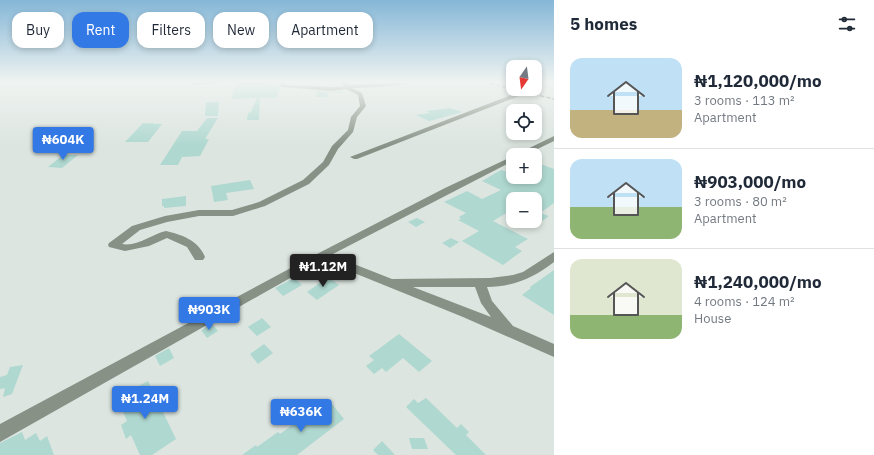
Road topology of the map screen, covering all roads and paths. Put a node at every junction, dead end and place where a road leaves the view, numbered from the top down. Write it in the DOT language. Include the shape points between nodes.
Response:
graph roads {
  1 [pos="362,103"];
  2 [pos="495,103"];
  3 [pos="554,138"];
  4 [pos="533,148"];
  5 [pos="354,157"];
  6 [pos="506,161"];
  7 [pos="322,256"];
  8 [pos="554,256"];
  9 [pos="199,257"];
  10 [pos="387,283"];
  11 [pos="479,283"];
  12 [pos="508,329"];
  13 [pos="554,351"];
  14 [pos="0,433"];
  1 -- 9 [label="street" via="363,106 351,121 351,131 334,148 326,163 306,182 262,204 233,213 199,213 165,219 136,228 113,245 125,248 144,244 166,234 185,241 197,250"];
  2 -- 5 [label="street"];
  3 -- 4 [label="street"];
  6 -- 7 [label="street"];
  7 -- 10 [label="street"];
  7 -- 14 [label="street"];
  8 -- 11 [label="street" via="526,276 513,281"];
  10 -- 11 [label="street"];
  10 -- 12 [label="street"];
  11 -- 12 [label="street" via="487,303"];
  12 -- 13 [label="street"];
}
